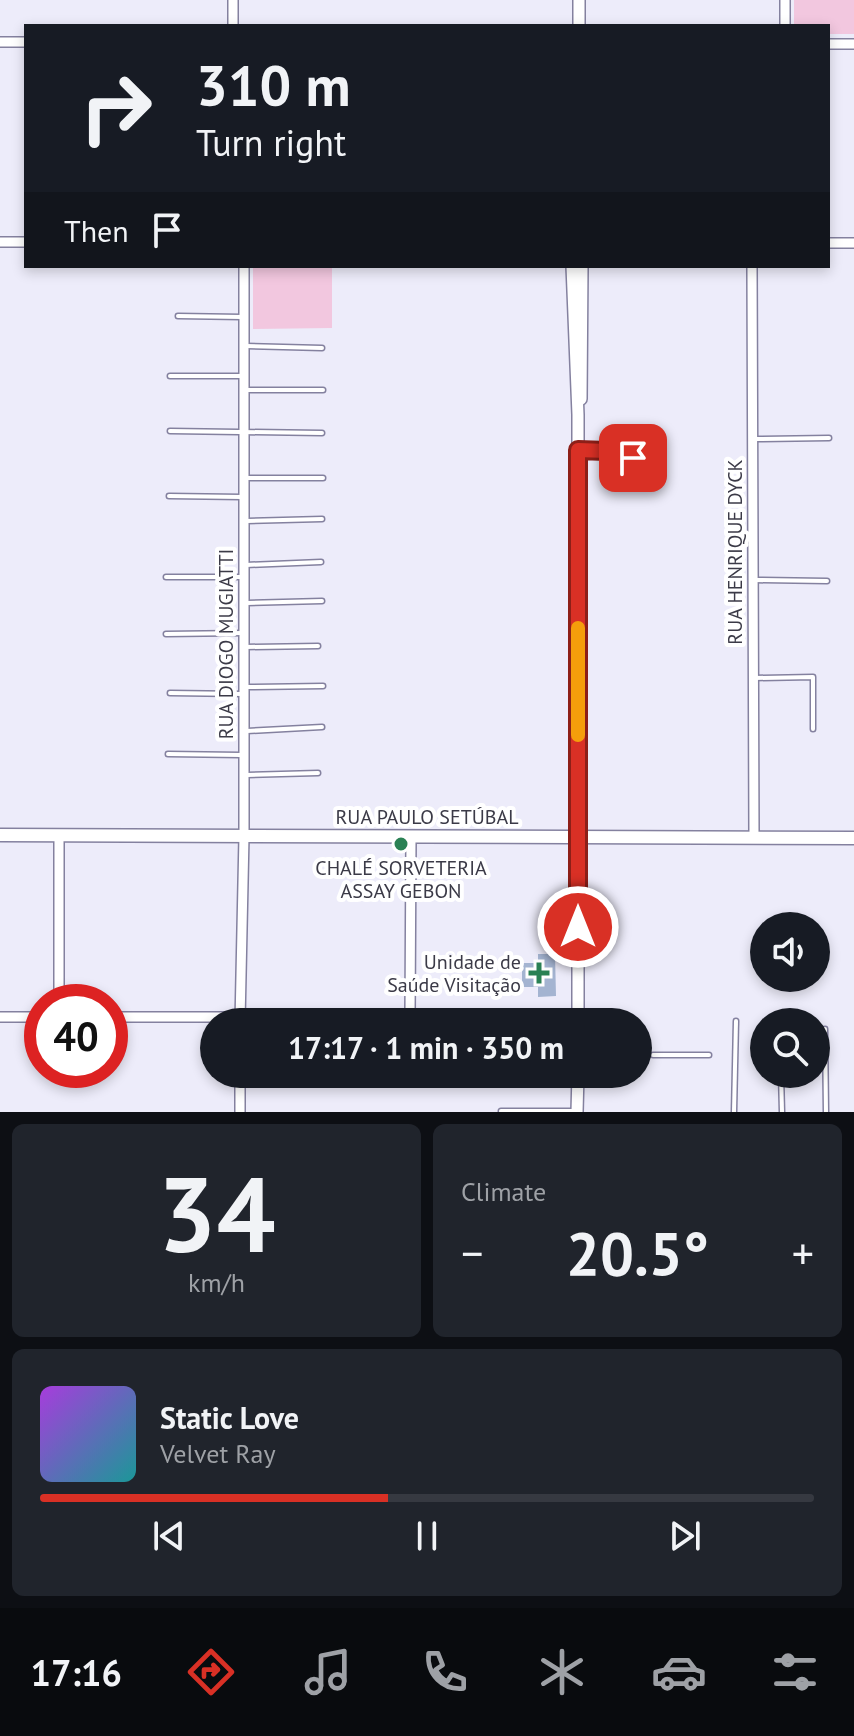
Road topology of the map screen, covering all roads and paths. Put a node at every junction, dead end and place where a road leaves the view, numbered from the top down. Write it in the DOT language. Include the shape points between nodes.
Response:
graph roads {
  1 [pos="233,0"];
  2 [pos="579,0"];
  3 [pos="785,0"];
  4 [pos="233,24"];
  5 [pos="579,24"];
  6 [pos="785,24"];
  7 [pos="0,42"];
  8 [pos="24,42"];
  9 [pos="830,44"];
  10 [pos="854,44"];
  11 [pos="0,242"];
  12 [pos="24,242"];
  13 [pos="830,243"];
  14 [pos="854,243"];
  15 [pos="244,268"];
  16 [pos="572,268"];
  17 [pos="582,268"];
  18 [pos="752,268"];
  19 [pos="178,316"];
  20 [pos="244,317"];
  21 [pos="244,346"];
  22 [pos="322,348"];
  23 [pos="170,376"];
  24 [pos="244,376"];
  25 [pos="244,390"];
  26 [pos="323,390"];
  27 [pos="578,415"];
  28 [pos="170,431"];
  29 [pos="244,432"];
  30 [pos="322,433"];
  31 [pos="829,438"];
  32 [pos="752,439"];
  33 [pos="578,450"];
  34 [pos="649,463"];
  35 [pos="244,478"];
  36 [pos="323,478"];
  37 [pos="169,496"];
  38 [pos="244,497"];
  39 [pos="322,519"];
  40 [pos="244,521"];
  41 [pos="321,562"];
  42 [pos="244,565"];
  43 [pos="166,577"];
  44 [pos="244,577"];
  45 [pos="753,580"];
  46 [pos="827,581"];
  47 [pos="322,601"];
  48 [pos="244,603"];
  49 [pos="244,633"];
  50 [pos="166,634"];
  51 [pos="318,646"];
  52 [pos="244,647"];
  53 [pos="753,678"];
  54 [pos="323,686"];
  55 [pos="244,691"];
  56 [pos="170,693"];
  57 [pos="322,727"];
  58 [pos="813,729"];
  59 [pos="244,731"];
  60 [pos="168,754"];
  61 [pos="244,755"];
  62 [pos="318,773"];
  63 [pos="244,775"];
  64 [pos="0,835"];
  65 [pos="59,836"];
  66 [pos="244,836"];
  67 [pos="411,837"];
  68 [pos="578,837"];
  69 [pos="754,838"];
  70 [pos="854,838"];
  71 [pos="59,984"];
  72 [pos="240,1008"];
  73 [pos="410,1008"];
  74 [pos="578,1008"];
  75 [pos="0,1017"];
  76 [pos="24,1017"];
  77 [pos="128,1017"];
  78 [pos="200,1018"];
  79 [pos="736,1021"];
  80 [pos="653,1055"];
  81 [pos="709,1055"];
  82 [pos="240,1088"];
  83 [pos="578,1088"];
  84 [pos="781,1088"];
  85 [pos="826,1088"];
  86 [pos="501,1111"];
  87 [pos="577,1111"];
  88 [pos="240,1112"];
  89 [pos="734,1112"];
  90 [pos="782,1112"];
  91 [pos="826,1112"];
  1 -- 4 [label="street"];
  2 -- 5 [label="street"];
  3 -- 6 [label="street"];
  7 -- 8 [label="street"];
  9 -- 10 [label="street"];
  11 -- 12 [label="street"];
  13 -- 14 [label="street"];
  15 -- 20 [label="street, RUA DIOGO MUGIATTI"];
  16 -- 27 [label="street"];
  17 -- 27 [label="street" via="583,380"];
  18 -- 32 [label="street, RUA HENRIQUE DYCK"];
  19 -- 20 [label="lane"];
  20 -- 21 [label="street, RUA DIOGO MUGIATTI"];
  21 -- 22 [label="lane"];
  21 -- 24 [label="street, RUA DIOGO MUGIATTI"];
  23 -- 24 [label="lane"];
  24 -- 25 [label="street, RUA DIOGO MUGIATTI"];
  25 -- 26 [label="lane"];
  25 -- 29 [label="street, RUA DIOGO MUGIATTI"];
  27 -- 33 [label="street"];
  28 -- 29 [label="lane"];
  29 -- 30 [label="lane"];
  29 -- 35 [label="street, RUA DIOGO MUGIATTI"];
  31 -- 32 [label="lane"];
  32 -- 45 [label="street, RUA HENRIQUE DYCK"];
  33 -- 34 [label="lane" via="607,451"];
  33 -- 68 [label="street"];
  35 -- 36 [label="lane"];
  35 -- 38 [label="street, RUA DIOGO MUGIATTI"];
  37 -- 38 [label="lane"];
  38 -- 40 [label="street, RUA DIOGO MUGIATTI"];
  39 -- 40 [label="lane"];
  40 -- 42 [label="street, RUA DIOGO MUGIATTI"];
  41 -- 42 [label="lane"];
  42 -- 44 [label="street, RUA DIOGO MUGIATTI"];
  43 -- 44 [label="lane"];
  44 -- 48 [label="street, RUA DIOGO MUGIATTI"];
  45 -- 46 [label="lane"];
  45 -- 53 [label="street, RUA HENRIQUE DYCK"];
  47 -- 48 [label="lane"];
  48 -- 49 [label="street, RUA DIOGO MUGIATTI"];
  49 -- 50 [label="lane"];
  49 -- 52 [label="street, RUA DIOGO MUGIATTI"];
  51 -- 52 [label="lane"];
  52 -- 55 [label="street, RUA DIOGO MUGIATTI"];
  53 -- 58 [label="lane" via="813,677"];
  53 -- 69 [label="street, RUA HENRIQUE DYCK"];
  54 -- 55 [label="lane"];
  55 -- 56 [label="lane"];
  55 -- 59 [label="street, RUA DIOGO MUGIATTI"];
  57 -- 59 [label="lane"];
  59 -- 61 [label="street, RUA DIOGO MUGIATTI"];
  60 -- 61 [label="lane"];
  61 -- 63 [label="street, RUA DIOGO MUGIATTI"];
  62 -- 63 [label="lane"];
  63 -- 66 [label="street, RUA DIOGO MUGIATTI"];
  64 -- 65 [label="main road, RUA PAULO SETÚBAL"];
  65 -- 66 [label="main road, RUA PAULO SETÚBAL"];
  65 -- 71 [label="street"];
  66 -- 67 [label="main road, RUA PAULO SETÚBAL"];
  66 -- 72 [label="street, RUA DIOGO MUGIATTI"];
  67 -- 68 [label="main road, RUA PAULO SETÚBAL"];
  67 -- 73 [label="street"];
  68 -- 69 [label="main road, RUA PAULO SETÚBAL"];
  68 -- 74 [label="street"];
  69 -- 70 [label="main road, RUA PAULO SETÚBAL"];
  75 -- 76 [label="street"];
  77 -- 78 [label="street"];
  79 -- 89 [label="lane"];
  80 -- 81 [label="lane"];
  82 -- 88 [label="street"];
  83 -- 87 [label="street"];
  84 -- 90 [label="lane"];
  85 -- 91 [label="lane"];
  86 -- 87 [label="lane"];
}
